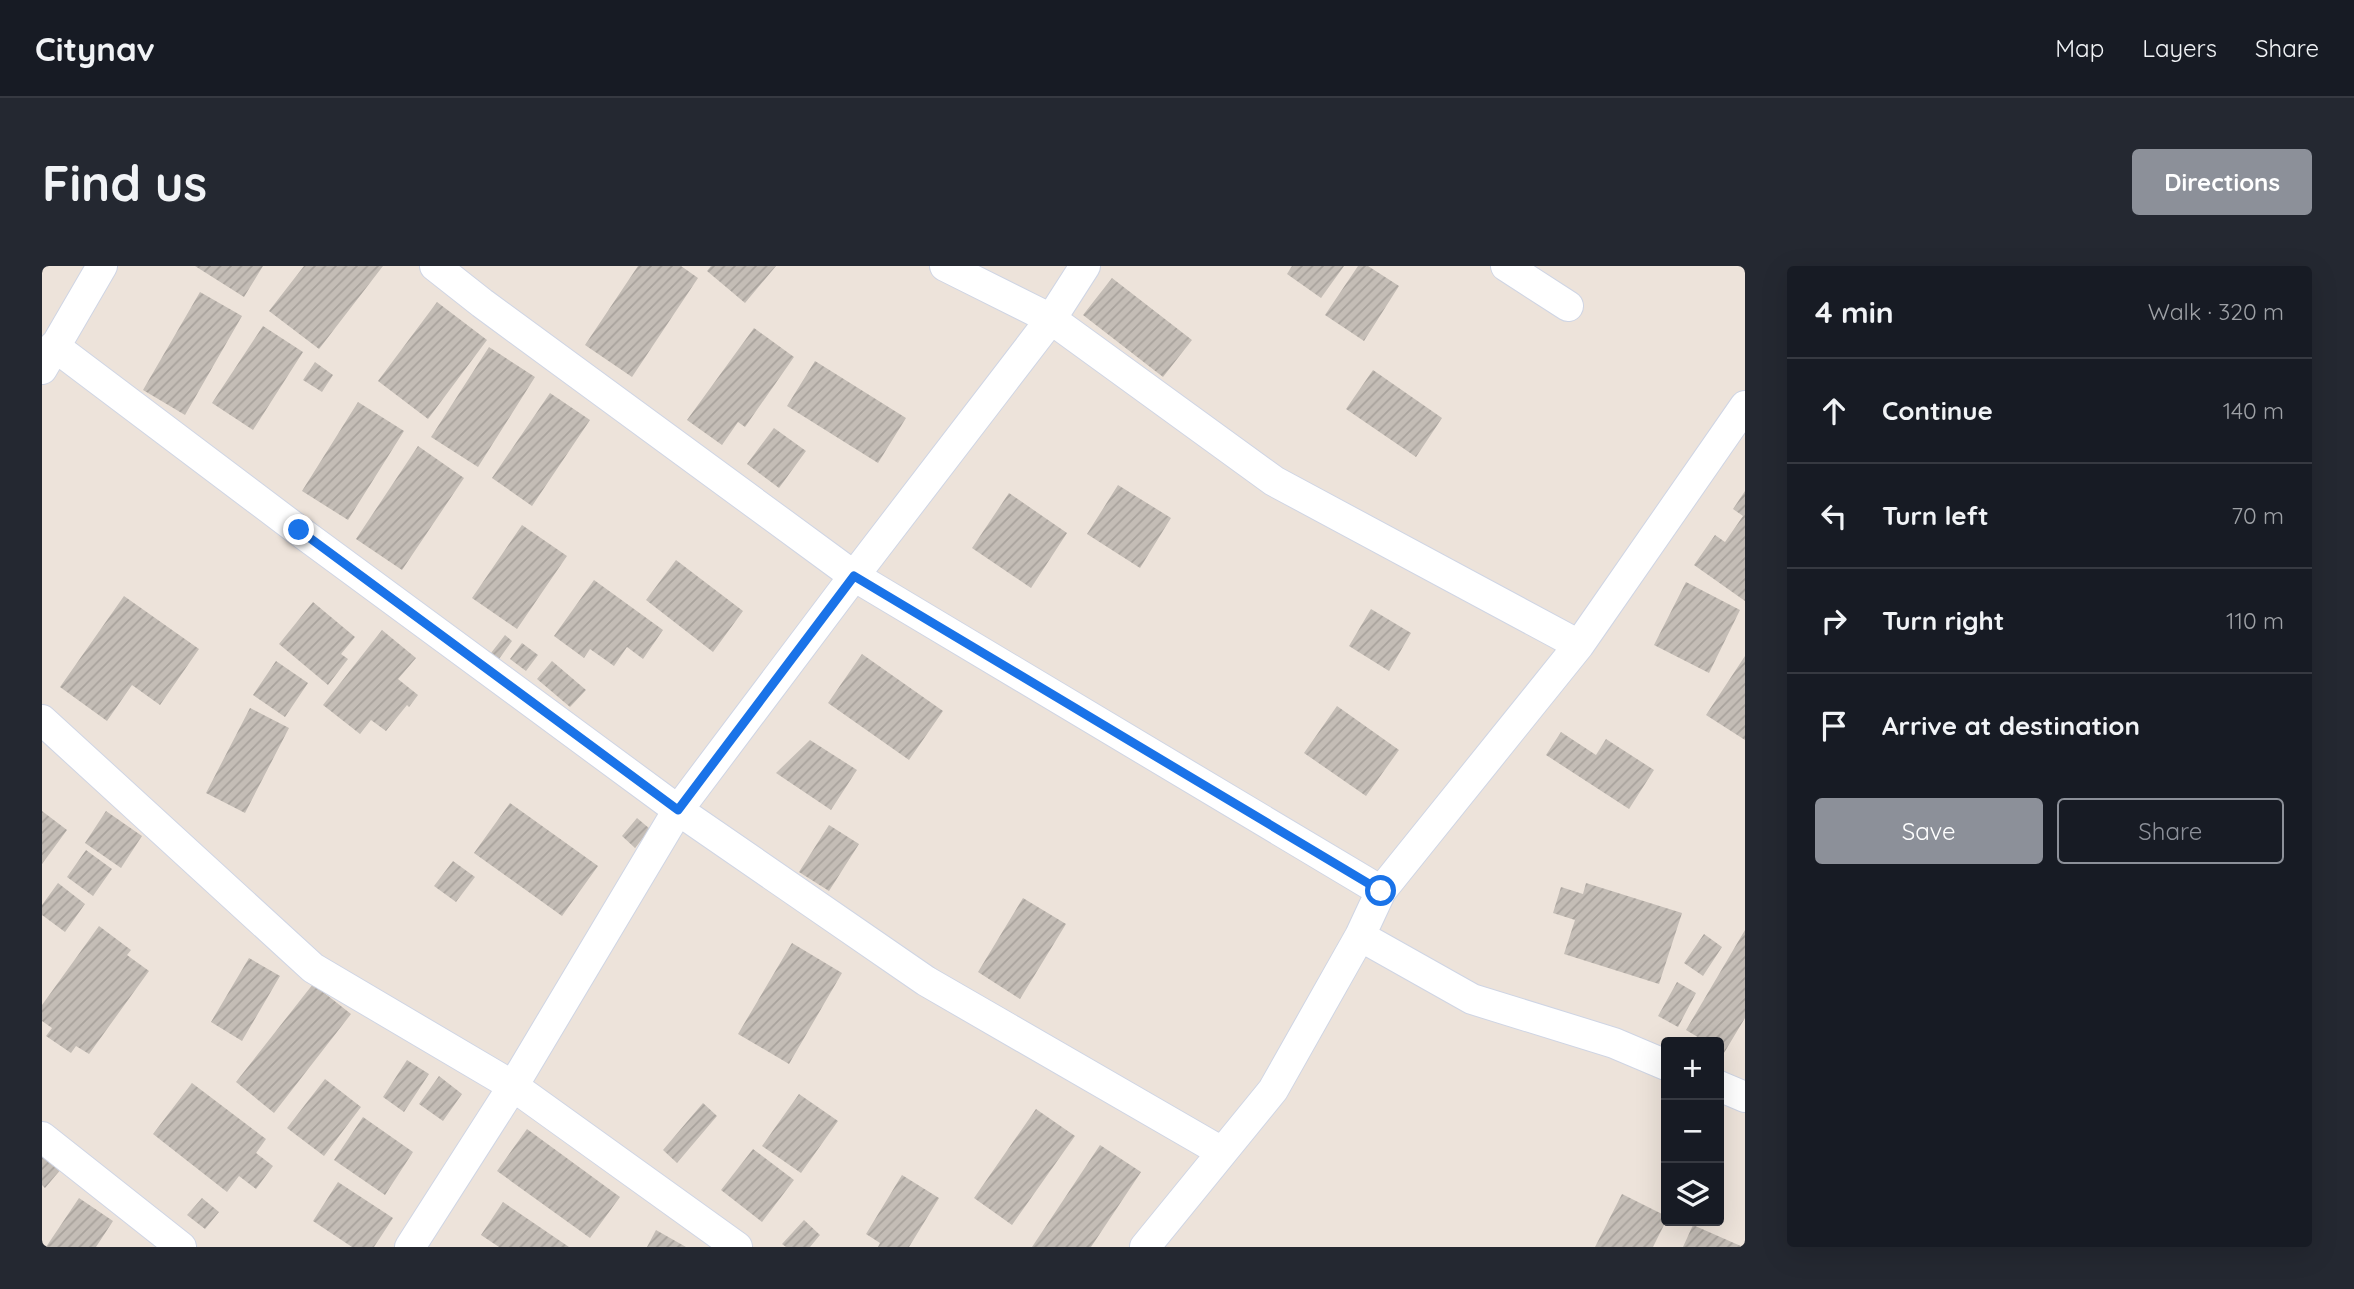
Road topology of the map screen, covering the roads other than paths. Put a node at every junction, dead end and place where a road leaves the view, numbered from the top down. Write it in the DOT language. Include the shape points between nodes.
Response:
graph roads {
  1 [pos="102,266"];
  2 [pos="435,266"];
  3 [pos="945,266"];
  4 [pos="1085,266"];
  5 [pos="1506,266"];
  6 [pos="1568,306"];
  7 [pos="1051,319"];
  8 [pos="48,357"];
  9 [pos="1745,406"];
  10 [pos="854,576"];
  11 [pos="1579,645"];
  12 [pos="42,720"];
  13 [pos="678,810"];
  14 [pos="1381,891"];
  15 [pos="1360,936"];
  16 [pos="1661,1063"];
  17 [pos="513,1086"];
  18 [pos="1724,1088"];
  19 [pos="1745,1097"];
  20 [pos="42,1138"];
  21 [pos="1222,1152"];
  22 [pos="181,1247"];
  23 [pos="410,1247"];
  24 [pos="737,1247"];
  25 [pos="1145,1247"];
  1 -- 8 [label="street"];
  2 -- 10 [label="street"];
  3 -- 7 [label="street"];
  4 -- 7 [label="street"];
  5 -- 6 [label="street"];
  7 -- 10 [label="street"];
  7 -- 11 [label="street" via="1275,481"];
  8 -- 13 [label="street" via="310,538"];
  9 -- 11 [label="street"];
  10 -- 13 [label="street"];
  10 -- 14 [label="street"];
  11 -- 14 [label="street"];
  12 -- 17 [label="street" via="313,968"];
  13 -- 17 [label="street"];
  13 -- 21 [label="street" via="926,981"];
  14 -- 15 [label="street"];
  15 -- 16 [label="street" via="1472,999 1614,1043"];
  15 -- 21 [label="street" via="1273,1090"];
  17 -- 23 [label="street"];
  17 -- 24 [label="street"];
  18 -- 19 [label="street"];
  20 -- 22 [label="street"];
  21 -- 25 [label="street"];
}
